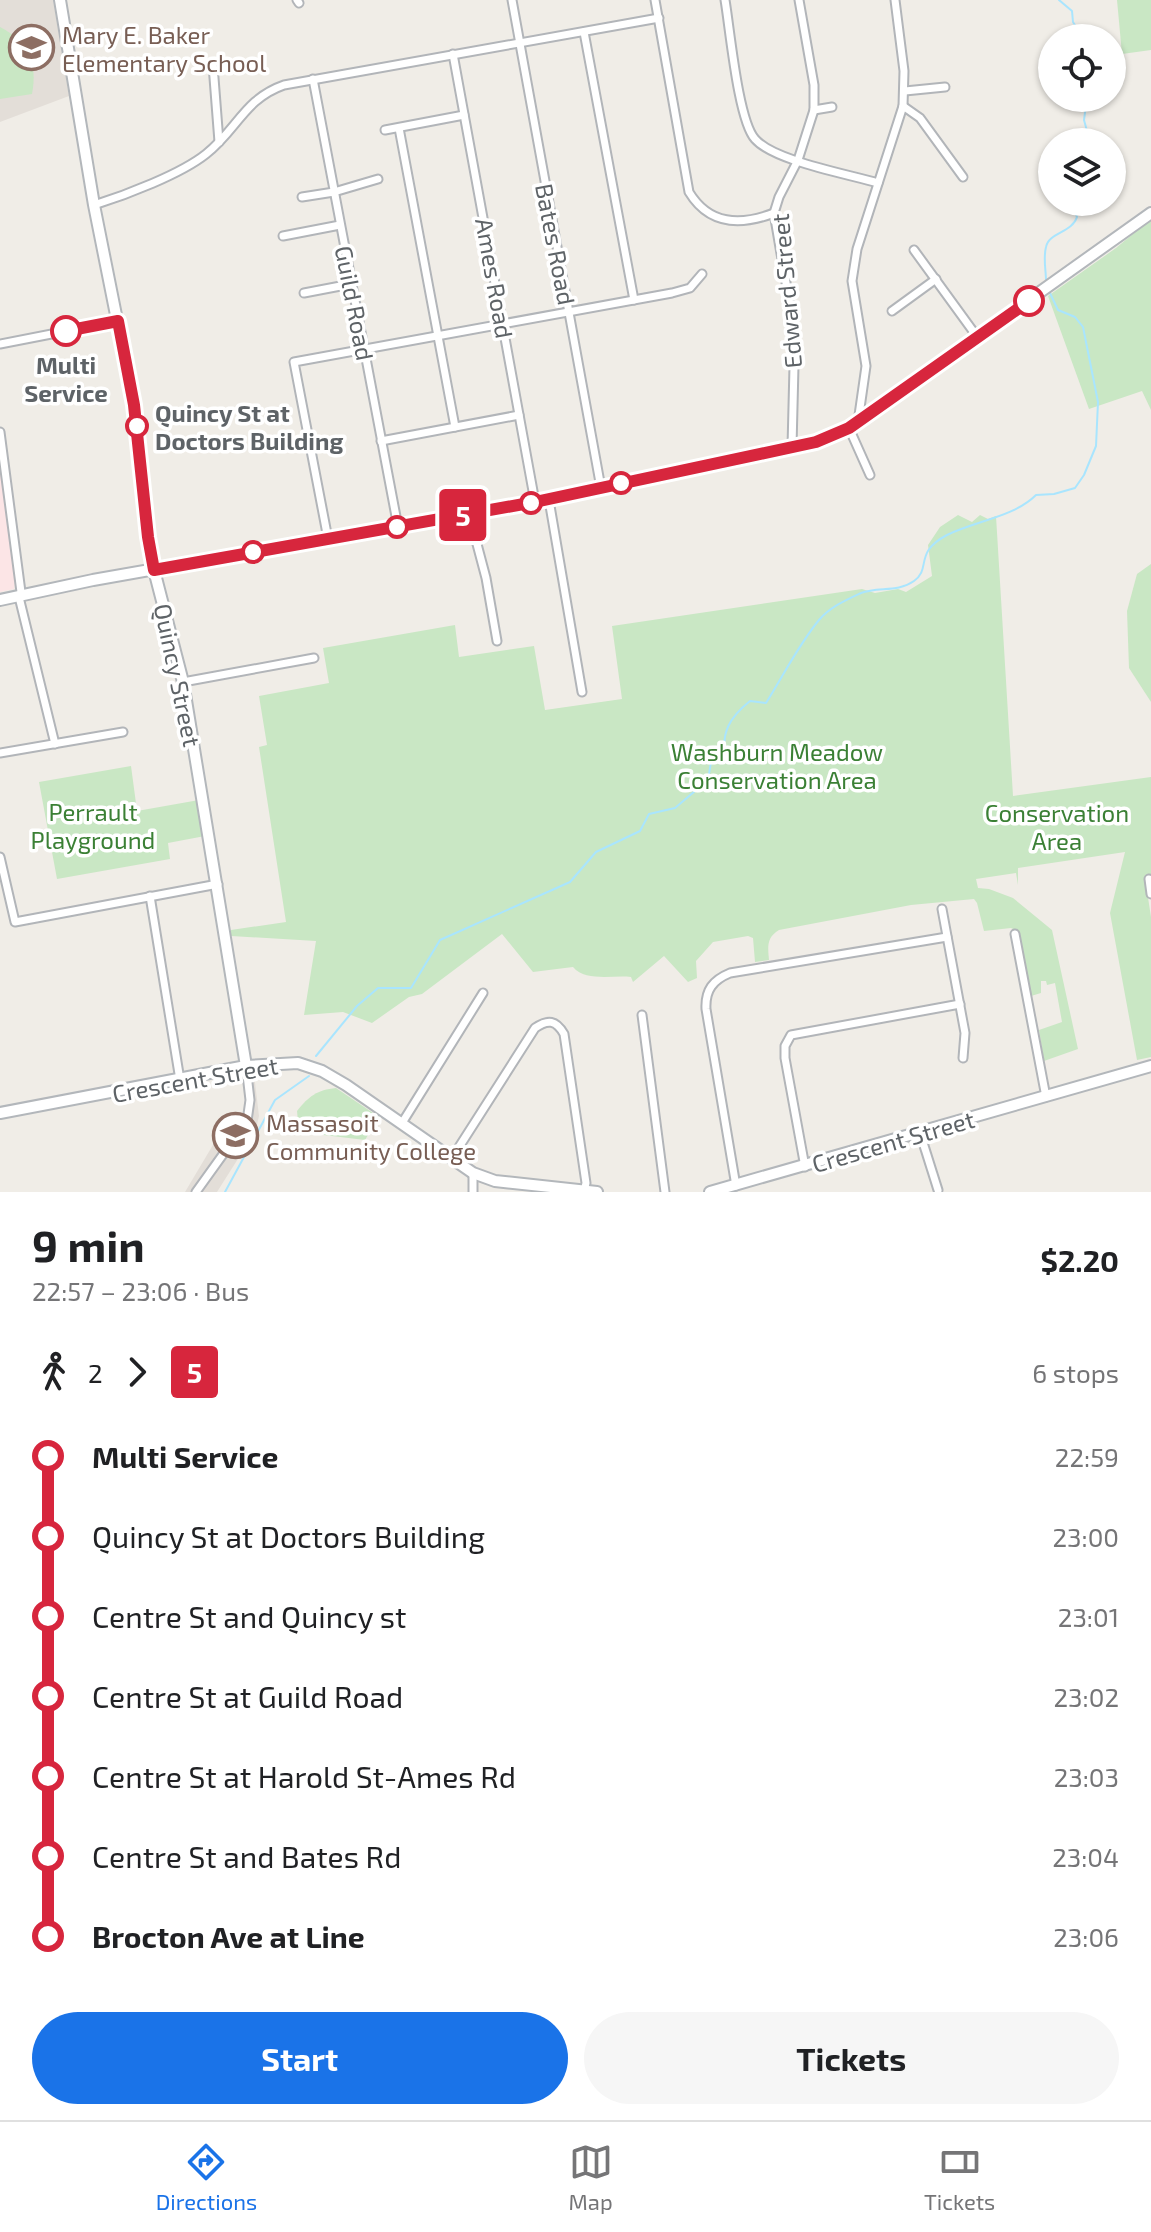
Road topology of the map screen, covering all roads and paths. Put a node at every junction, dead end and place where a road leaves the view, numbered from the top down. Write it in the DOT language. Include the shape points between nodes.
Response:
graph roads {
  1 [pos="60,0"];
  2 [pos="512,0"];
  3 [pos="655,0"];
  4 [pos="725,0"];
  5 [pos="799,0"];
  6 [pos="895,0"];
  7 [pos="659,18"];
  8 [pos="584,32"];
  9 [pos="519,44"];
  10 [pos="453,54"];
  11 [pos="213,65"];
  12 [pos="313,79"];
  13 [pos="945,87"];
  14 [pos="905,91"];
  15 [pos="903,106"];
  16 [pos="832,107"];
  17 [pos="814,110"];
  18 [pos="464,115"];
  19 [pos="399,128"];
  20 [pos="385,130"];
  21 [pos="219,142"];
  22 [pos="798,160"];
  23 [pos="963,177"];
  24 [pos="378,179"];
  25 [pos="878,183"];
  26 [pos="334,192"];
  27 [pos="302,197"];
  28 [pos="94,205"];
  29 [pos="774,213"];
  30 [pos="1151,213"];
  31 [pos="340,225"];
  32 [pos="283,236"];
  33 [pos="914,250"];
  34 [pos="702,274"];
  35 [pos="936,279"];
  36 [pos="351,284"];
  37 [pos="304,293"];
  38 [pos="634,300"];
  39 [pos="892,311"];
  40 [pos="569,312"];
  41 [pos="118,321"];
  42 [pos="503,325"];
  43 [pos="437,335"];
  44 [pos="978,338"];
  45 [pos="0,344"];
  46 [pos="363,348"];
  47 [pos="519,415"];
  48 [pos="854,425"];
  49 [pos="455,427"];
  50 [pos="0,432"];
  51 [pos="381,441"];
  52 [pos="792,447"];
  53 [pos="870,475"];
  54 [pos="601,488"];
  55 [pos="549,500"];
  56 [pos="535,502"];
  57 [pos="469,514"];
  58 [pos="398,527"];
  59 [pos="328,539"];
  60 [pos="154,570"];
  61 [pos="19,597"];
  62 [pos="0,600"];
  63 [pos="497,641"];
  64 [pos="314,658"];
  65 [pos="183,682"];
  66 [pos="582,692"];
  67 [pos="123,732"];
  68 [pos="55,744"];
  69 [pos="0,753"];
  70 [pos="0,857"];
  71 [pos="1149,879"];
  72 [pos="218,884"];
  73 [pos="1151,894"];
  74 [pos="150,896"];
  75 [pos="942,909"];
  76 [pos="1015,934"];
  77 [pos="947,937"];
  78 [pos="483,993"];
  79 [pos="960,1004"];
  80 [pos="642,1015"];
  81 [pos="963,1058"];
  82 [pos="246,1066"];
  83 [pos="1151,1066"];
  84 [pos="180,1080"];
  85 [pos="1046,1097"];
  86 [pos="0,1113"];
  87 [pos="402,1123"];
  88 [pos="920,1133"];
  89 [pos="452,1158"];
  90 [pos="805,1167"];
  91 [pos="473,1173"];
  92 [pos="736,1186"];
  93 [pos="550,1190"];
  94 [pos="938,1190"];
  95 [pos="584,1191"];
  96 [pos="196,1192"];
  97 [pos="473,1192"];
  98 [pos="597,1192"];
  99 [pos="665,1192"];
  100 [pos="710,1192"];
  1 -- 28 [label="main road, Quincy Street"];
  2 -- 9 [label="street, Bates Road"];
  3 -- 7 [label="street"];
  4 -- 22 [label="street" via="750,130 769,150"];
  5 -- 17 [label="street, Edward Street"];
  6 -- 14 [label="street"];
  7 -- 8 [label="street"];
  7 -- 29 [label="street" via="689,192 698,207 722,219 757,219"];
  8 -- 9 [label="street"];
  8 -- 38 [label="street"];
  9 -- 10 [label="street"];
  9 -- 40 [label="street, Bates Road"];
  10 -- 12 [label="street"];
  10 -- 18 [label="street, Ames Road"];
  11 -- 21 [label="street"];
  12 -- 21 [label="street" via="258,98"];
  12 -- 26 [label="street, Guild Road"];
  13 -- 14 [label="street"];
  14 -- 15 [label="street"];
  15 -- 23 [label="street" via="920,118"];
  15 -- 25 [label="street"];
  16 -- 17 [label="street"];
  17 -- 22 [label="street, Edward Street"];
  18 -- 19 [label="street"];
  18 -- 42 [label="street, Ames Road"];
  19 -- 20 [label="street"];
  19 -- 43 [label="street"];
  21 -- 28 [label="street" via="190,164"];
  22 -- 25 [label="street"];
  22 -- 29 [label="street, Edward Street"];
  24 -- 26 [label="street"];
  25 -- 48 [label="street" via="852,272 866,366"];
  26 -- 27 [label="street"];
  26 -- 31 [label="street, Guild Road"];
  28 -- 41 [label="main road, Quincy Street"];
  29 -- 52 [label="street, Edward Street" via="789,300"];
  30 -- 44 [label="main road"];
  31 -- 32 [label="street"];
  31 -- 36 [label="street, Guild Road"];
  33 -- 35 [label="street"];
  34 -- 38 [label="street" via="690,288"];
  35 -- 39 [label="street"];
  35 -- 44 [label="street"];
  36 -- 37 [label="street"];
  36 -- 46 [label="street, Guild Road"];
  38 -- 40 [label="street"];
  40 -- 42 [label="street"];
  40 -- 54 [label="street, Bates Road"];
  41 -- 45 [label="street"];
  41 -- 60 [label="main road, Quincy Street"];
  42 -- 43 [label="street"];
  42 -- 47 [label="street, Ames Road"];
  43 -- 46 [label="street"];
  43 -- 49 [label="street"];
  44 -- 48 [label="main road"];
  46 -- 51 [label="street, Guild Road"];
  46 -- 59 [label="street" via="294,362"];
  47 -- 49 [label="street"];
  47 -- 56 [label="street, Ames Road"];
  48 -- 52 [label="main road"];
  48 -- 53 [label="street"];
  49 -- 51 [label="street"];
  50 -- 61 [label="street"];
  51 -- 58 [label="street, Guild Road"];
  52 -- 54 [label="main road"];
  54 -- 55 [label="main road"];
  55 -- 56 [label="main road"];
  55 -- 66 [label="street"];
  56 -- 57 [label="main road"];
  57 -- 58 [label="main road"];
  57 -- 63 [label="street"];
  58 -- 59 [label="main road"];
  59 -- 60 [label="main road"];
  60 -- 61 [label="main road"];
  60 -- 65 [label="main road, Quincy Street"];
  61 -- 62 [label="main road"];
  61 -- 68 [label="street"];
  64 -- 65 [label="street"];
  65 -- 72 [label="main road, Quincy Street"];
  67 -- 68 [label="street"];
  68 -- 69 [label="street"];
  70 -- 74 [label="street" via="15,922"];
  71 -- 73 [label="street"];
  72 -- 74 [label="street"];
  72 -- 82 [label="main road, Quincy Street"];
  74 -- 84 [label="street"];
  75 -- 77 [label="street"];
  76 -- 85 [label="street"];
  77 -- 79 [label="street"];
  77 -- 92 [label="street" via="730,973 711,985 706,1009"];
  78 -- 87 [label="street"];
  79 -- 81 [label="street" via="966,1039"];
  79 -- 90 [label="street" via="791,1035 785,1058"];
  80 -- 99 [label="street"];
  82 -- 84 [label="main road, Crescent Street"];
  82 -- 87 [label="main road, Crescent Street" via="308,1065"];
  82 -- 96 [label="street" via="247,1121"];
  83 -- 85 [label="main road, Crescent Street"];
  84 -- 86 [label="main road, Crescent Street"];
  85 -- 88 [label="main road, Crescent Street"];
  87 -- 89 [label="main road, Crescent Street"];
  88 -- 90 [label="main road, Crescent Street"];
  88 -- 94 [label="street"];
  89 -- 91 [label="main road, Crescent Street"];
  89 -- 95 [label="street" via="533,1032 552,1022 564,1034"];
  90 -- 92 [label="main road, Crescent Street"];
  91 -- 93 [label="main road, Crescent Street"];
  91 -- 97 [label="street"];
  92 -- 100 [label="main road, Crescent Street"];
  93 -- 95 [label="main road, Crescent Street"];
  95 -- 98 [label="main road, Crescent Street"];
}
